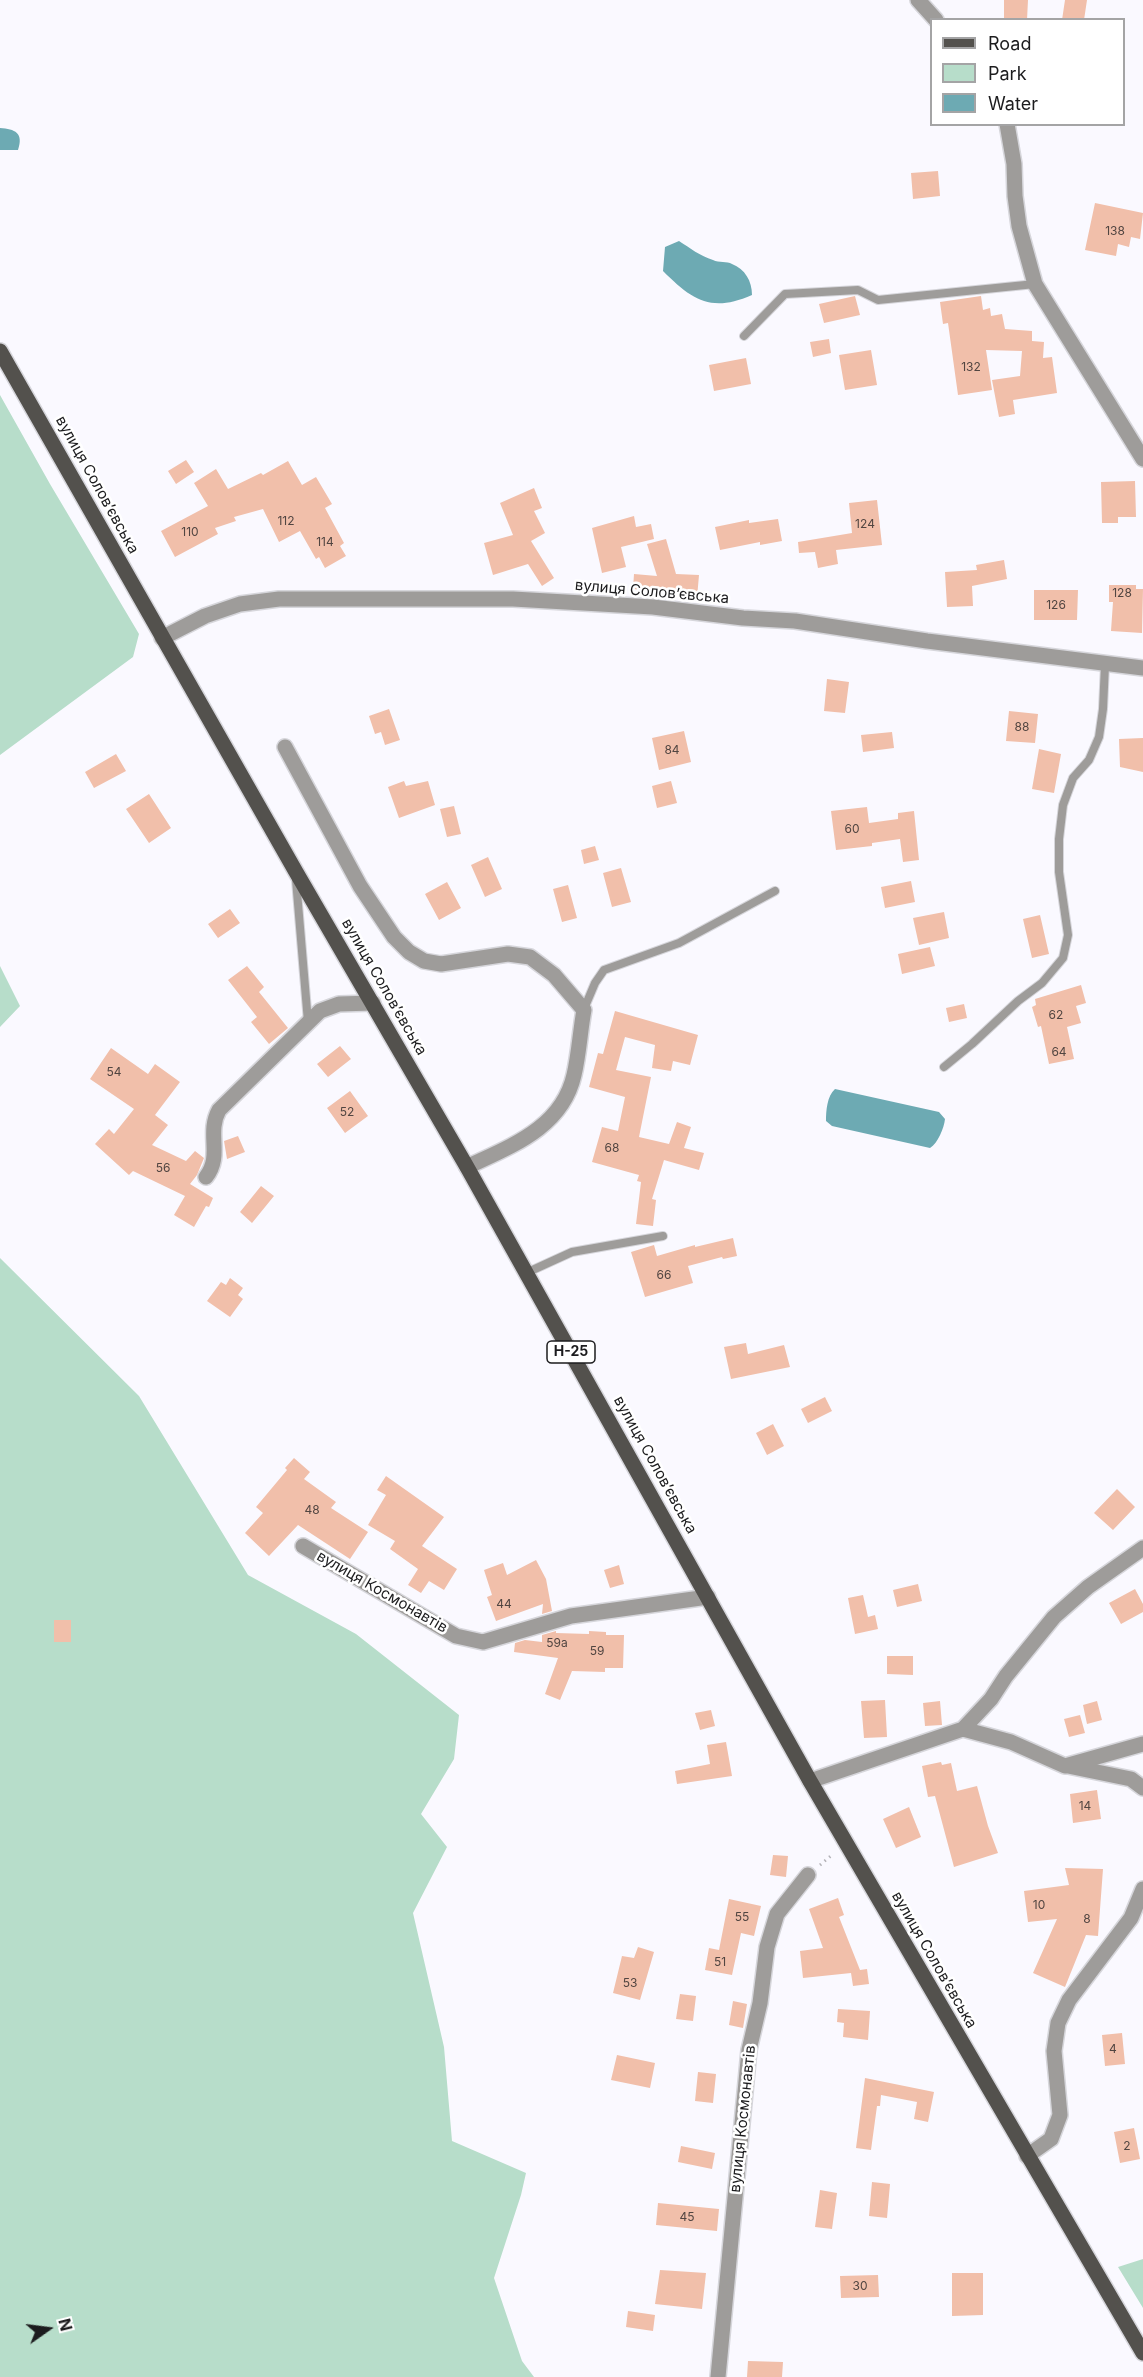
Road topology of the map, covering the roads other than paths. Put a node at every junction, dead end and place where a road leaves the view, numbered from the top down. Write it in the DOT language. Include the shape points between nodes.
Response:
graph roads {
  1 [pos="918,0"];
  2 [pos="934,18"];
  3 [pos="1006,126"];
  4 [pos="1035,284"];
  5 [pos="744,336"];
  6 [pos="0,351"];
  7 [pos="1143,459"];
  8 [pos="162,638"];
  9 [pos="1105,665"];
  10 [pos="1143,668"];
  11 [pos="285,747"];
  12 [pos="296,872"];
  13 [pos="775,891"];
  14 [pos="373,1003"];
  15 [pos="584,1010"];
  16 [pos="308,1022"];
  17 [pos="944,1067"];
  18 [pos="467,1167"];
  19 [pos="207,1177"];
  20 [pos="663,1236"];
  21 [pos="526,1273"];
  22 [pos="303,1546"];
  23 [pos="1143,1548"];
  24 [pos="708,1597"];
  25 [pos="963,1729"];
  26 [pos="1143,1744"];
  27 [pos="1065,1766"];
  28 [pos="810,1781"];
  29 [pos="1143,1788"];
  30 [pos="808,1875"];
  31 [pos="1142,1897"];
  32 [pos="1027,2156"];
  33 [pos="1143,2353"];
  34 [pos="718,2377"];
  1 -- 2 [label="street"];
  3 -- 4 [label="street" via="1019,226"];
  4 -- 5 [label="lane" via="878,300 858,290 785,294"];
  4 -- 7 [label="street"];
  6 -- 8 [label="main road, вулиця Соловʼєвська / Н-25"];
  8 -- 9 [label="street, вулиця Соловʼєвська" via="240,604 279,598 513,598 795,621"];
  8 -- 12 [label="main road, вулиця Соловʼєвська / Н-25"];
  9 -- 10 [label="street, вулиця Соловʼєвська"];
  9 -- 17 [label="lane" via="1100,737 1089,760 1066,790 1060,822 1059,872 1068,935 1063,958 1042,983"];
  11 -- 15 [label="street, вулиця Соловʼєвська" via="360,886 394,937 409,952 424,961 441,964 508,954 530,957 554,975"];
  12 -- 14 [label="main road, вулиця Соловʼєвська / Н-25"];
  12 -- 16 [label="lane"];
  13 -- 15 [label="lane" via="679,944 604,970"];
  14 -- 16 [label="street" via="328,1007"];
  14 -- 18 [label="main road, вулиця Соловʼєвська / Н-25"];
  15 -- 18 [label="street" via="575,1073 561,1108 524,1140"];
  16 -- 19 [label="street" via="215,1116 215,1163"];
  18 -- 21 [label="main road, вулиця Соловʼєвська / Н-25"];
  20 -- 21 [label="lane" via="572,1252"];
  21 -- 24 [label="main road, вулиця Соловʼєвська / Н-25"];
  22 -- 24 [label="street, вулиця Космонавтів" via="456,1636 483,1642 571,1616"];
  23 -- 25 [label="street" via="1054,1617"];
  24 -- 28 [label="main road, вулиця Соловʼєвська / Н-25"];
  25 -- 27 [label="street" via="1011,1742"];
  25 -- 28 [label="street"];
  26 -- 27 [label="street"];
  27 -- 29 [label="street" via="1131,1779"];
  28 -- 32 [label="main road, вулиця Соловʼєвська / Н-25"];
  30 -- 34 [label="street, вулиця Космонавтів" via="777,1914 767,1947 749,2050"];
  31 -- 32 [label="street" via="1062,2015 1054,2051 1060,2115 1051,2139"];
  32 -- 33 [label="main road, вулиця Соловʼєвська / Н-25"];
}
